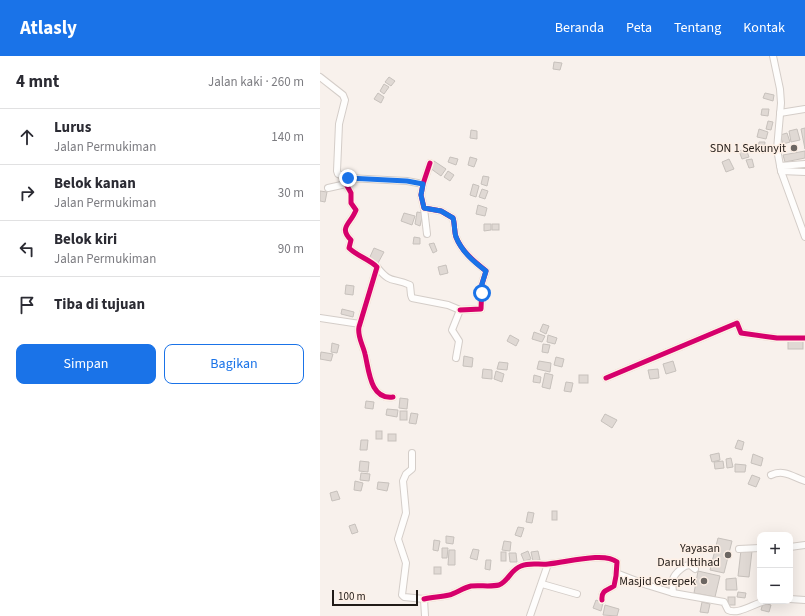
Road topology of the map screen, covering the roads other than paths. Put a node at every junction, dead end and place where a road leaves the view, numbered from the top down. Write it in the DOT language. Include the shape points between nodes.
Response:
graph roads {
  1 [pos="773,56"];
  2 [pos="320,77"];
  3 [pos="805,109"];
  4 [pos="780,113"];
  5 [pos="430,163"];
  6 [pos="805,164"];
  7 [pos="780,168"];
  8 [pos="805,172"];
  9 [pos="347,181"];
  10 [pos="423,184"];
  11 [pos="328,188"];
  12 [pos="424,208"];
  13 [pos="427,234"];
  14 [pos="805,237"];
  15 [pos="377,267"];
  16 [pos="460,310"];
  17 [pos="320,318"];
  18 [pos="360,324"];
  19 [pos="805,338"];
  20 [pos="456,358"];
  21 [pos="606,378"];
  22 [pos="393,397"];
  23 [pos="412,453"];
  24 [pos="771,475"];
  25 [pos="805,481"];
  26 [pos="805,545"];
  27 [pos="793,547"];
  28 [pos="757,548"];
  29 [pos="739,549"];
  30 [pos="548,564"];
  31 [pos="695,569"];
  32 [pos="616,573"];
  33 [pos="542,584"];
  34 [pos="673,593"];
  35 [pos="577,594"];
  36 [pos="424,598"];
  37 [pos="793,599"];
  38 [pos="602,600"];
  39 [pos="805,600"];
  40 [pos="758,604"];
  41 [pos="425,616"];
  42 [pos="530,616"];
  1 -- 4 [label="street" via="780,89"];
  2 -- 9 [label="street" via="344,97 339,124 336,171"];
  3 -- 4 [label="street"];
  4 -- 7 [label="street" via="777,149"];
  5 -- 10 [label="street"];
  6 -- 7 [label="street"];
  7 -- 8 [label="street"];
  7 -- 14 [label="street"];
  9 -- 10 [label="street" via="392,180"];
  9 -- 11 [label="street"];
  9 -- 15 [label="street" via="351,204 356,210 345,229 345,235 351,240 349,248"];
  10 -- 12 [label="street" via="421,195"];
  12 -- 13 [label="street"];
  12 -- 16 [label="street" via="441,211 453,218 456,236 464,251 473,262 486,271 482,284 481,309"];
  15 -- 16 [label="street" via="389,280 410,285 412,298"];
  15 -- 18 [label="street"];
  16 -- 20 [label="street" via="452,330 459,341"];
  17 -- 18 [label="street"];
  18 -- 22 [label="street" via="358,330 371,382 374,388 386,397"];
  19 -- 21 [label="street" via="778,338 741,333 737,323"];
  23 -- 36 [label="street" via="412,470 406,474 403,481 406,513 398,539 406,563 402,596"];
  24 -- 25 [label="street" via="784,473"];
  26 -- 27 [label="street"];
  28 -- 29 [label="street"];
  30 -- 32 [label="street" via="593,557 604,558 616,561"];
  30 -- 33 [label="street"];
  30 -- 36 [label="street" via="522,565 514,570 506,582 496,585 470,586 448,595"];
  31 -- 34 [label="street" via="687,565 675,574 672,579"];
  32 -- 34 [label="street" via="647,586"];
  32 -- 38 [label="street" via="614,586 604,590"];
  33 -- 35 [label="street"];
  33 -- 42 [label="street"];
  34 -- 40 [label="street" via="724,602 728,610 735,613"];
  36 -- 41 [label="street"];
  37 -- 39 [label="street"];
}
